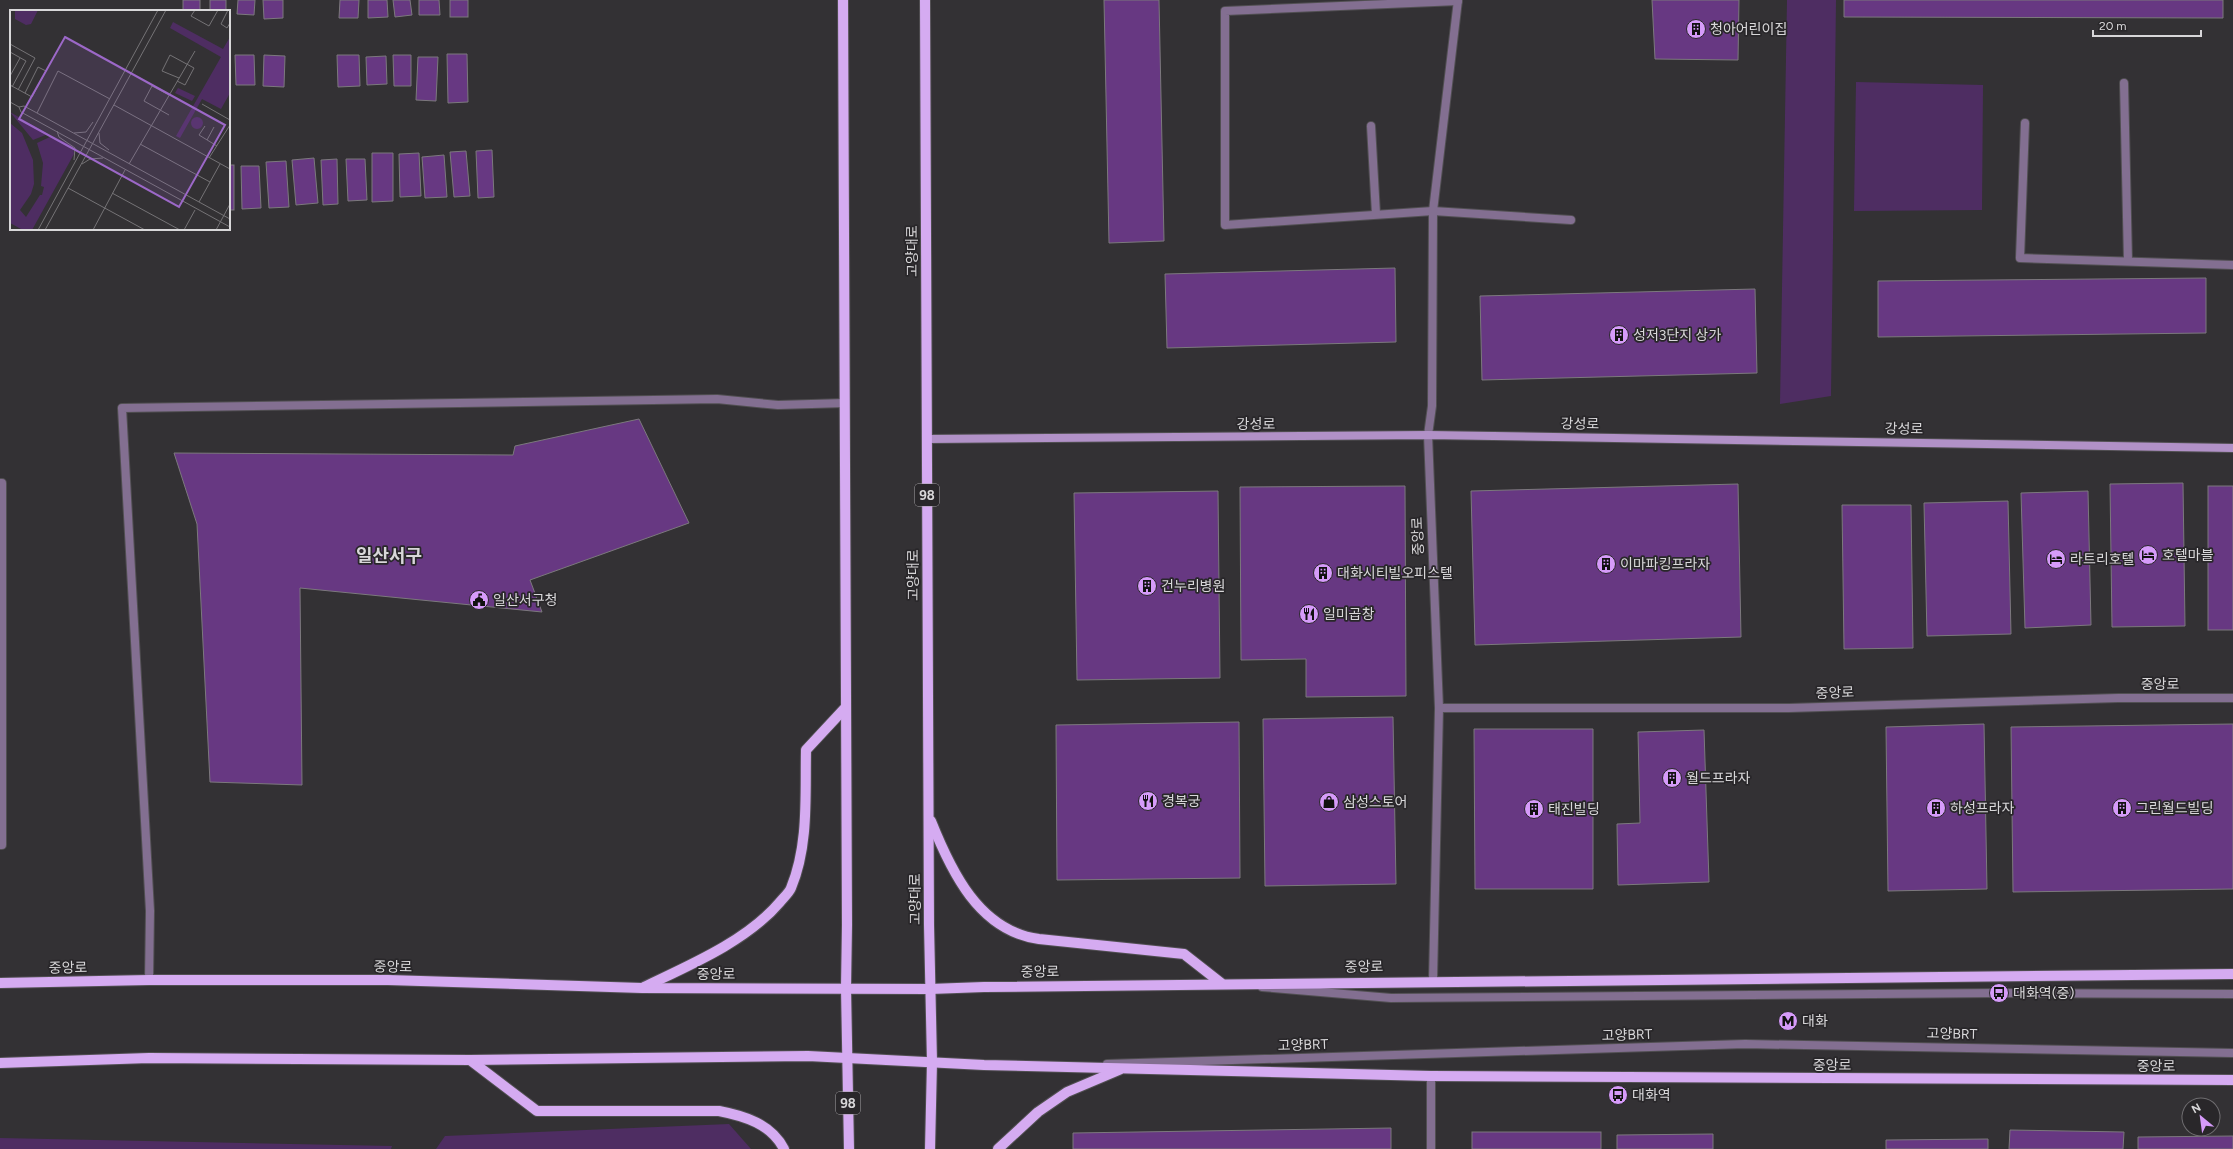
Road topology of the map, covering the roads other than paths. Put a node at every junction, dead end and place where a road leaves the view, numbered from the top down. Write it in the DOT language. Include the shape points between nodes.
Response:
graph roads {
  1 [pos="843,0"];
  2 [pos="925,0"];
  3 [pos="1458,0"];
  4 [pos="2124,83"];
  5 [pos="2025,123"];
  6 [pos="1371,126"];
  7 [pos="1433,210"];
  8 [pos="1376,214"];
  9 [pos="1572,220"];
  10 [pos="2128,261"];
  11 [pos="2233,265"];
  12 [pos="845,403"];
  13 [pos="1428,435"];
  14 [pos="927,439"];
  15 [pos="2233,448"];
  16 [pos="0,483"];
  17 [pos="2233,698"];
  18 [pos="846,707"];
  19 [pos="1439,708"];
  20 [pos="929,816"];
  21 [pos="0,845"];
  22 [pos="2233,974"];
  23 [pos="149,980"];
  24 [pos="1433,980"];
  25 [pos="0,983"];
  26 [pos="1220,983"];
  27 [pos="642,988"];
  28 [pos="846,988"];
  29 [pos="930,989"];
  30 [pos="2233,994"];
  31 [pos="2233,1053"];
  32 [pos="846,1058"];
  33 [pos="470,1060"];
  34 [pos="932,1062"];
  35 [pos="0,1063"];
  36 [pos="1022,1066"];
  37 [pos="1123,1069"];
  38 [pos="1431,1076"];
  39 [pos="2233,1080"];
  40 [pos="784,1149"];
  41 [pos="848,1149"];
  42 [pos="930,1149"];
  43 [pos="998,1149"];
  44 [pos="1431,1149"];
  1 -- 12 [label="main road, 98"];
  2 -- 14 [label="main road, 고양대로 / 98"];
  3 -- 7 [label="street, 중앙로"];
  3 -- 8 [label="street" via="1225,11 1225,225"];
  4 -- 10 [label="street"];
  5 -- 10 [label="street" via="2020,258"];
  6 -- 8 [label="street"];
  7 -- 8 [label="street"];
  7 -- 9 [label="street"];
  7 -- 13 [label="street, 중앙로" via="1432,406"];
  10 -- 11 [label="street"];
  12 -- 18 [label="main road, 98"];
  12 -- 23 [label="street" via="778,405 717,399 122,408 150,911"];
  13 -- 14 [label="street, 강성로"];
  13 -- 15 [label="street, 강성로"];
  13 -- 19 [label="street, 중앙로"];
  14 -- 20 [label="main road, 고양대로 / 98"];
  16 -- 21 [label="street" via="2,846"];
  17 -- 19 [label="street, 중앙로" via="2118,698 1789,708"];
  18 -- 27 [label="main road" via="806,750 804,834 800,860 790,889 768,916 757,924 706,957"];
  18 -- 28 [label="main road, 98"];
  19 -- 24 [label="street, 중앙로"];
  20 -- 26 [label="main road" via="946,859 967,894 1008,930 1031,938 1184,954"];
  20 -- 29 [label="main road, 고양대로 / 98"];
  22 -- 24 [label="main road, 중앙로"];
  23 -- 25 [label="main road, 중앙로"];
  23 -- 27 [label="main road, 중앙로" via="388,980"];
  24 -- 26 [label="main road, 중앙로"];
  26 -- 29 [label="main road, 중앙로"];
  26 -- 30 [label="street" via="1391,998 1991,993"];
  27 -- 28 [label="main road, 중앙로"];
  28 -- 29 [label="main road, 중앙로"];
  28 -- 32 [label="main road, 98"];
  29 -- 34 [label="main road, 고양대로 / 98"];
  31 -- 36 [label="street, 고양BRT" via="1745,1044"];
  32 -- 33 [label="main road, 중앙로" via="808,1056"];
  32 -- 34 [label="main road, 중앙로"];
  32 -- 41 [label="main road, 98"];
  33 -- 35 [label="main road, 중앙로" via="149,1058"];
  33 -- 40 [label="main road" via="537,1111 719,1111 743,1116 769,1130"];
  34 -- 36 [label="main road, 중앙로"];
  34 -- 42 [label="main road, 고양대로 / 98"];
  36 -- 37 [label="main road, 중앙로"];
  37 -- 38 [label="main road, 중앙로"];
  37 -- 43 [label="main road" via="1067,1092 1038,1112"];
  38 -- 39 [label="main road, 중앙로"];
  38 -- 44 [label="street"];
}
